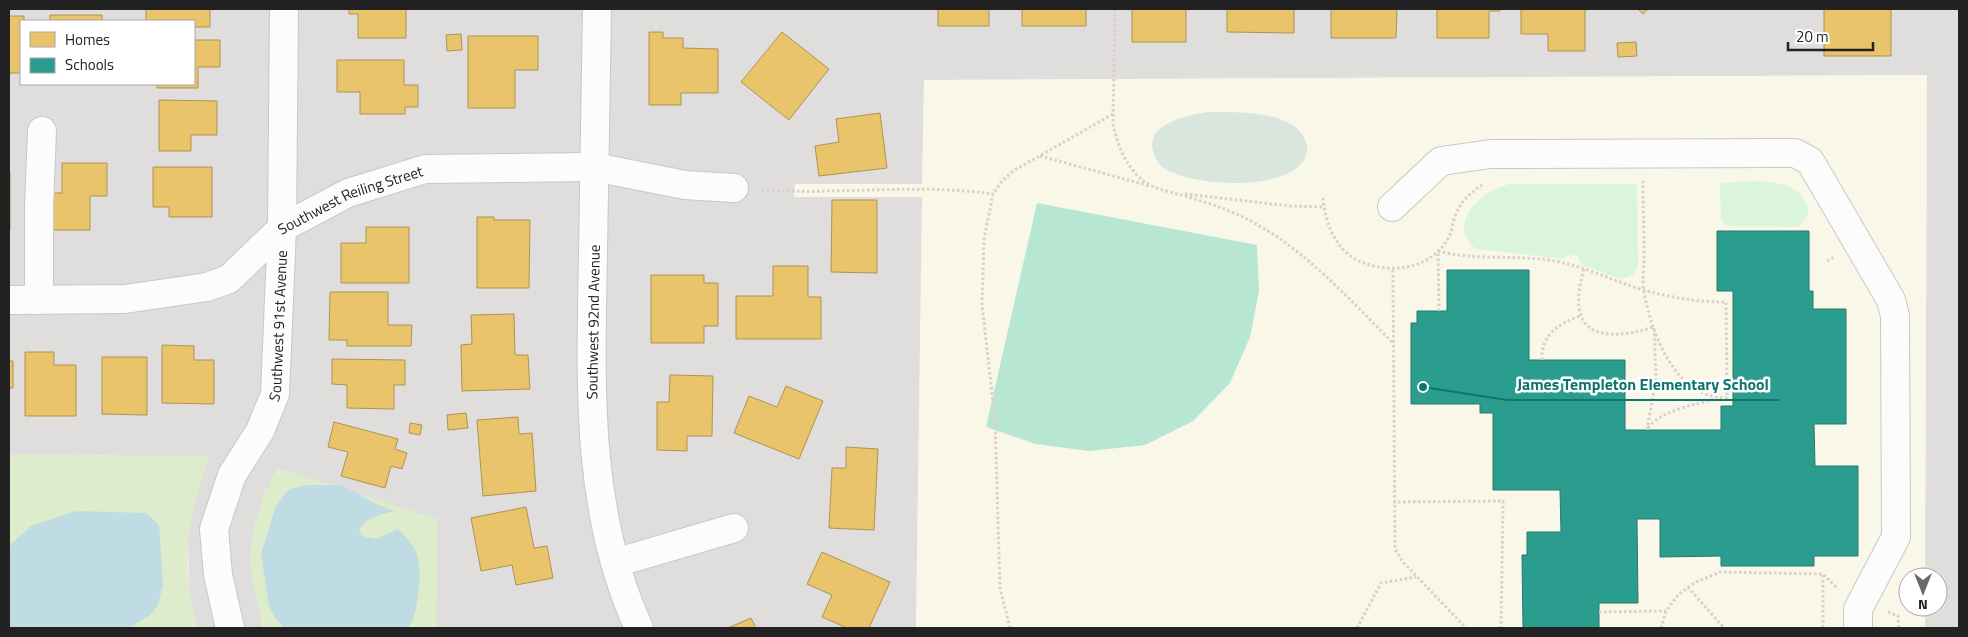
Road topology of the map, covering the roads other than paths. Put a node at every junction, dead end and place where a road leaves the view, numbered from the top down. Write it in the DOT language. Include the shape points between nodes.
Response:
graph roads {
  1 [pos="284,9"];
  2 [pos="597,9"];
  3 [pos="42,131"];
  4 [pos="594,167"];
  5 [pos="734,188"];
  6 [pos="1392,207"];
  7 [pos="282,228"];
  8 [pos="9,300"];
  9 [pos="39,300"];
  10 [pos="734,528"];
  11 [pos="615,563"];
  12 [pos="230,628"];
  13 [pos="639,628"];
  14 [pos="1858,628"];
  1 -- 7 [label="street, Southwest 91st Avenue"];
  2 -- 4 [label="street, Southwest 92nd Avenue"];
  3 -- 9 [label="street"];
  4 -- 5 [label="street, Southwest Reiling Street" via="685,185"];
  4 -- 7 [label="street, Southwest Reiling Street" via="425,170 348,193"];
  4 -- 11 [label="street, Southwest 92nd Avenue" via="591,369 594,452 598,490"];
  6 -- 14 [label="street" via="1441,160 1491,154 1795,153 1810,162 1891,300 1895,316 1896,537 1858,609"];
  7 -- 9 [label="street, Southwest Reiling Street" via="229,279 207,287 125,299"];
  7 -- 12 [label="street, Southwest 91st Avenue" via="274,394 260,431 232,475 214,529 218,575"];
  8 -- 9 [label="street, Southwest Reiling Street"];
  10 -- 11 [label="street"];
  11 -- 13 [label="street, Southwest 92nd Avenue"];
}
